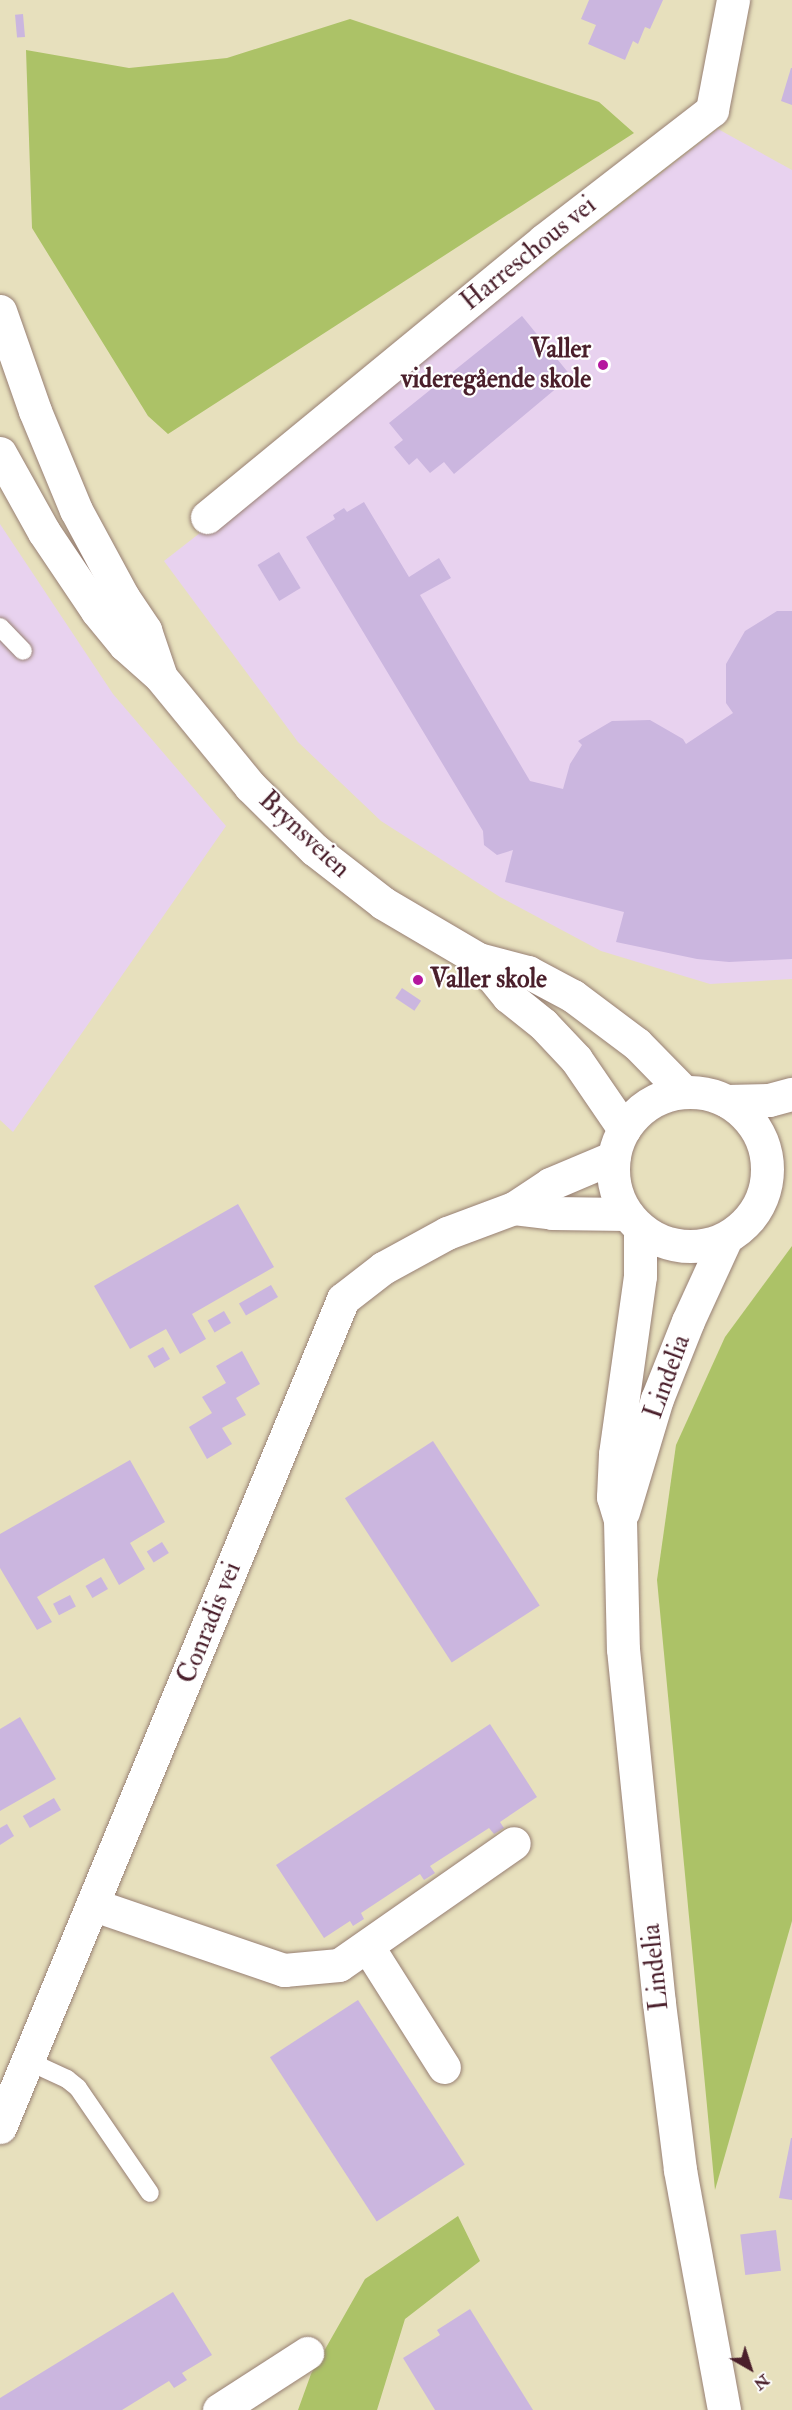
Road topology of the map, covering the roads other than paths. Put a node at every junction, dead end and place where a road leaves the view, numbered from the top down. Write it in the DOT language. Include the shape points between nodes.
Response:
graph roads {
  1 [pos="733,0"];
  2 [pos="0,313"];
  3 [pos="0,453"];
  4 [pos="207,517"];
  5 [pos="0,627"];
  6 [pos="23,651"];
  7 [pos="160,676"];
  8 [pos="478,959"];
  9 [pos="684,1092"];
  10 [pos="792,1094"];
  11 [pos="727,1101"];
  12 [pos="619,1143"];
  13 [pos="780,1169"];
  14 [pos="514,1208"];
  15 [pos="633,1221"];
  16 [pos="726,1238"];
  17 [pos="620,1520"];
  18 [pos="514,1843"];
  19 [pos="94,1905"];
  20 [pos="368,1947"];
  21 [pos="28,2061"];
  22 [pos="444,2067"];
  23 [pos="0,2127"];
  24 [pos="150,2193"];
  25 [pos="307,2353"];
  26 [pos="219,2410"];
  27 [pos="724,2410"];
  1 -- 4 [label="main road, Harreschous vei" via="712,110 544,240"];
  2 -- 7 [label="main road, Brynsveien" via="31,402 76,510 145,630"];
  3 -- 7 [label="main road, Brynsveien" via="44,532 97,611 124,645"];
  5 -- 6 [label="lane"];
  7 -- 8 [label="main road, Brynsveien" via="245,780 315,850 384,903"];
  8 -- 9 [label="main road, Brynsveien" via="528,972 573,996 637,1044"];
  8 -- 12 [label="main road, Brynsveien" via="508,996 543,1024 576,1059"];
  9 -- 11 [label="main road" via="706,1093"];
  9 -- 12 [label="main road" via="660,1097 640,1110"];
  10 -- 11 [label="main road" via="769,1100"];
  11 -- 13 [label="main road" via="745,1114 759,1132 766,1154"];
  12 -- 14 [label="main road, Conradis vei"];
  12 -- 15 [label="main road" via="615,1186"];
  13 -- 16 [label="main road" via="746,1222"];
  14 -- 15 [label="main road"];
  14 -- 19 [label="main road, Conradis vei" via="447,1233 382,1268 343,1299"];
  15 -- 16 [label="main road" via="660,1240 681,1246 705,1246"];
  15 -- 17 [label="main road, Lindelia" via="640,1276 615,1454 614,1497"];
  16 -- 17 [label="main road, Lindelia" via="657,1399"];
  17 -- 27 [label="main road, Lindelia" via="623,1649 659,2002 680,2170"];
  18 -- 20 [label="main road"];
  19 -- 20 [label="main road" via="284,1970 339,1965"];
  19 -- 21 [label="main road, Conradis vei"];
  20 -- 22 [label="main road"];
  21 -- 23 [label="main road, Conradis vei"];
  21 -- 24 [label="lane" via="78,2088"];
  25 -- 26 [label="main road"];
}
